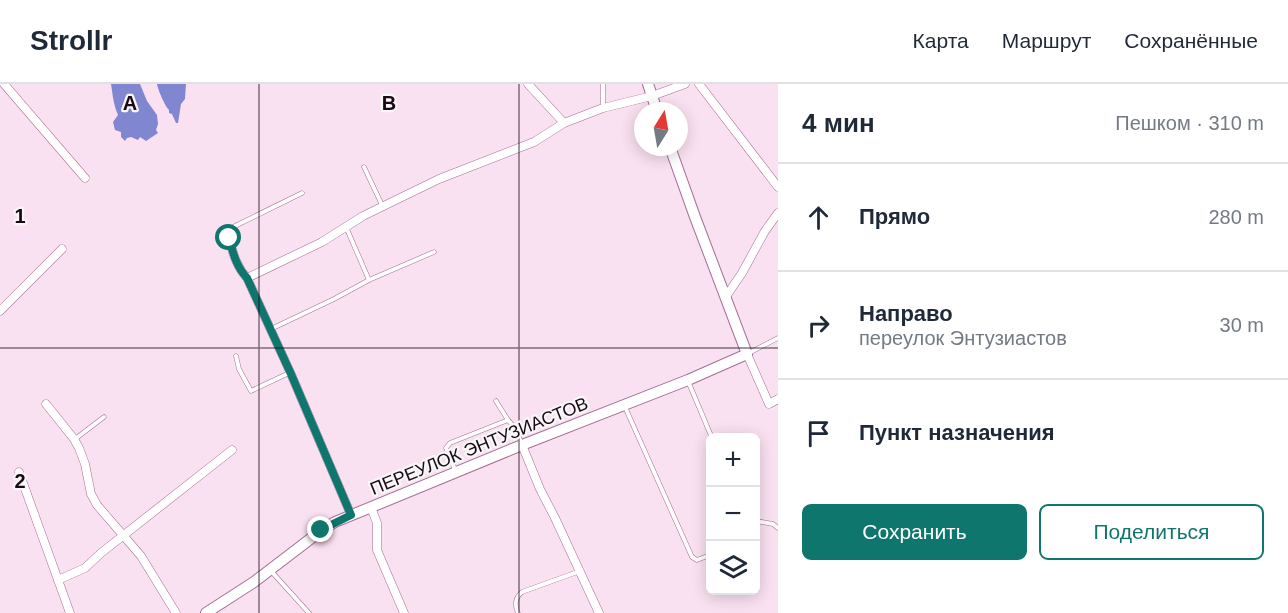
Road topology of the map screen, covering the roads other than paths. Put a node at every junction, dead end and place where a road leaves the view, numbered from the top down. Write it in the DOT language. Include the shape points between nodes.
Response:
graph roads {
  1 [pos="4,84"];
  2 [pos="528,84"];
  3 [pos="603,84"];
  4 [pos="648,84"];
  5 [pos="685,84"];
  6 [pos="699,84"];
  7 [pos="652,96"];
  8 [pos="654,102"];
  9 [pos="603,108"];
  10 [pos="564,123"];
  11 [pos="673,156"];
  12 [pos="364,167"];
  13 [pos="85,178"];
  14 [pos="778,187"];
  15 [pos="302,193"];
  16 [pos="383,207"];
  17 [pos="778,213"];
  18 [pos="346,227"];
  19 [pos="229,238"];
  20 [pos="62,249"];
  21 [pos="434,252"];
  22 [pos="247,278"];
  23 [pos="369,280"];
  24 [pos="726,298"];
  25 [pos="0,311"];
  26 [pos="270,329"];
  27 [pos="778,338"];
  28 [pos="752,352"];
  29 [pos="236,356"];
  30 [pos="290,373"];
  31 [pos="688,380"];
  32 [pos="778,399"];
  33 [pos="496,401"];
  34 [pos="46,404"];
  35 [pos="624,406"];
  36 [pos="104,417"];
  37 [pos="508,420"];
  38 [pos="710,433"];
  39 [pos="74,439"];
  40 [pos="522,445"];
  41 [pos="232,450"];
  42 [pos="19,472"];
  43 [pos="456,472"];
  44 [pos="371,507"];
  45 [pos="351,515"];
  46 [pos="760,522"];
  47 [pos="778,528"];
  48 [pos="124,536"];
  49 [pos="706,557"];
  50 [pos="271,570"];
  51 [pos="580,571"];
  52 [pos="58,580"];
  53 [pos="70,613"];
  54 [pos="176,613"];
  55 [pos="206,613"];
  56 [pos="309,613"];
  57 [pos="404,613"];
  58 [pos="518,613"];
  59 [pos="599,613"];
  1 -- 13 [label="street"];
  2 -- 10 [label="street"];
  3 -- 9 [label="lane"];
  4 -- 7 [label="main road"];
  5 -- 7 [label="street"];
  6 -- 14 [label="street"];
  7 -- 8 [label="main road"];
  7 -- 9 [label="street"];
  9 -- 10 [label="street"];
  10 -- 16 [label="street" via="534,142 439,179"];
  11 -- 24 [label="main road"];
  12 -- 16 [label="lane"];
  15 -- 19 [label="lane" via="233,227"];
  16 -- 18 [label="street"];
  17 -- 24 [label="street"];
  18 -- 22 [label="street"];
  18 -- 23 [label="lane"];
  19 -- 22 [label="street" via="237,264"];
  20 -- 25 [label="street"];
  21 -- 23 [label="lane"];
  22 -- 26 [label="street"];
  23 -- 26 [label="lane"];
  24 -- 28 [label="main road"];
  26 -- 30 [label="street"];
  27 -- 28 [label="lane"];
  28 -- 31 [label="main road, ПЕРЕУЛОК ЭНТУЗИАСТОВ"];
  28 -- 32 [label="street" via="769,404"];
  29 -- 30 [label="lane" via="251,391"];
  30 -- 45 [label="street"];
  31 -- 35 [label="main road, ПЕРЕУЛОК ЭНТУЗИАСТОВ"];
  31 -- 38 [label="lane"];
  33 -- 37 [label="lane"];
  34 -- 39 [label="street"];
  35 -- 40 [label="main road, ПЕРЕУЛОК ЭНТУЗИАСТОВ"];
  35 -- 49 [label="lane" via="692,557 697,560"];
  36 -- 39 [label="lane"];
  37 -- 40 [label="lane"];
  37 -- 43 [label="lane" via="448,444 446,448"];
  39 -- 48 [label="street" via="85,464 91,494"];
  40 -- 43 [label="main road, ПЕРЕУЛОК ЭНТУЗИАСТОВ"];
  40 -- 51 [label="street"];
  41 -- 48 [label="street"];
  42 -- 52 [label="street"];
  43 -- 44 [label="main road, ПЕРЕУЛОК ЭНТУЗИАСТОВ"];
  44 -- 45 [label="main road, ПЕРЕУЛОК ЭНТУЗИАСТОВ"];
  44 -- 57 [label="street" via="377,523 377,550"];
  45 -- 50 [label="main road, ПЕРЕУЛОК ЭНТУЗИАСТОВ" via="321,530"];
  46 -- 47 [label="lane"];
  48 -- 52 [label="street" via="85,568"];
  48 -- 54 [label="street"];
  50 -- 55 [label="main road, ПЕРЕУЛОК ЭНТУЗИАСТОВ"];
  50 -- 56 [label="lane"];
  51 -- 58 [label="lane" via="522,592 515,602"];
  51 -- 59 [label="street"];
  52 -- 53 [label="street"];
}
